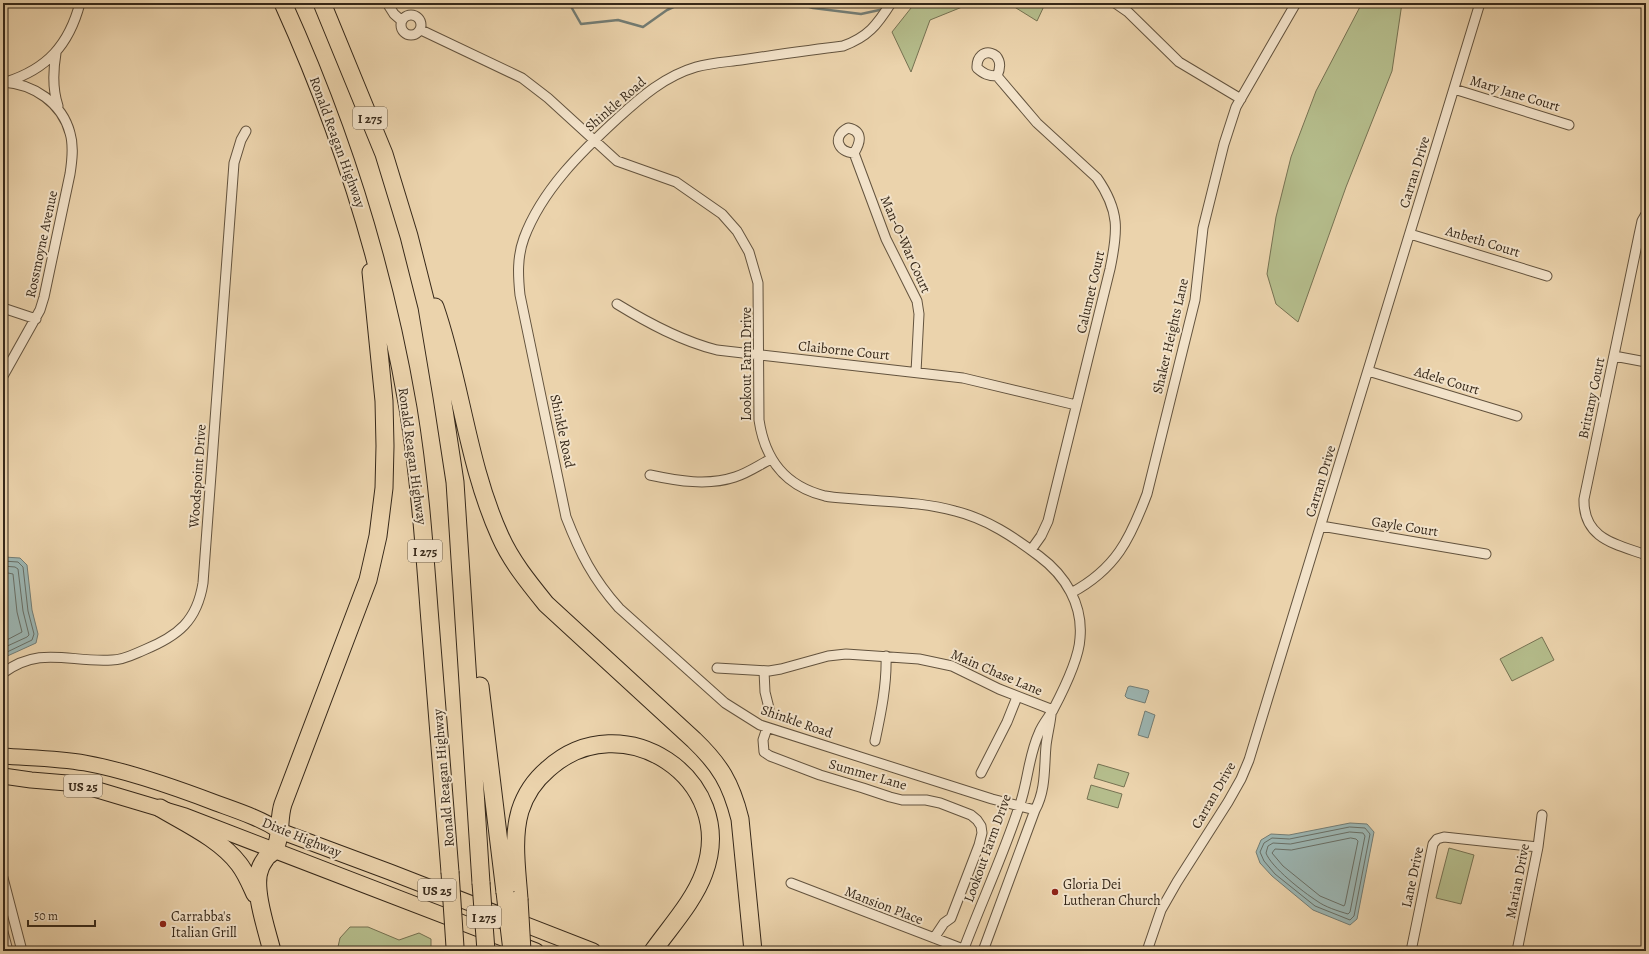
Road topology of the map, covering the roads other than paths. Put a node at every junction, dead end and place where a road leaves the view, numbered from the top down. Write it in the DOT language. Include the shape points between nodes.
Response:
graph roads {
  1 [pos="80,3"];
  2 [pos="283,3"];
  3 [pos="322,3"];
  4 [pos="387,3"];
  5 [pos="891,3"];
  6 [pos="1115,3"];
  7 [pos="1296,3"];
  8 [pos="1480,3"];
  9 [pos="402,21"];
  10 [pos="421,30"];
  11 [pos="56,53"];
  12 [pos="997,76"];
  13 [pos="4,82"];
  14 [pos="1454,89"];
  15 [pos="1241,99"];
  16 [pos="60,112"];
  17 [pos="1568,124"];
  18 [pos="246,131"];
  19 [pos="595,139"];
  20 [pos="854,153"];
  21 [pos="1646,214"];
  22 [pos="368,234"];
  23 [pos="1410,234"];
  24 [pos="409,236"];
  25 [pos="1547,276"];
  26 [pos="617,304"];
  27 [pos="3,308"];
  28 [pos="36,319"];
  29 [pos="759,355"];
  30 [pos="1614,356"];
  31 [pos="1646,362"];
  32 [pos="1368,371"];
  33 [pos="916,372"];
  34 [pos="3,376"];
  35 [pos="1076,405"];
  36 [pos="1517,416"];
  37 [pos="771,459"];
  38 [pos="650,475"];
  39 [pos="1321,526"];
  40 [pos="1031,550"];
  41 [pos="1486,554"];
  42 [pos="1646,555"];
  43 [pos="462,579"];
  44 [pos="1072,593"];
  45 [pos="886,656"];
  46 [pos="717,668"];
  47 [pos="764,671"];
  48 [pos="3,673"];
  49 [pos="1017,697"];
  50 [pos="769,708"];
  51 [pos="1052,710"];
  52 [pos="767,728"];
  53 [pos="875,741"];
  54 [pos="3,756"];
  55 [pos="3,768"];
  56 [pos="981,773"];
  57 [pos="3,776"];
  58 [pos="1020,806"];
  59 [pos="160,808"];
  60 [pos="1035,810"];
  61 [pos="1542,815"];
  62 [pos="280,831"];
  63 [pos="1538,847"];
  64 [pos="274,850"];
  65 [pos="3,878"];
  66 [pos="791,883"];
  67 [pos="512,896"];
  68 [pos="262,913"];
  69 [pos="3,932"];
  70 [pos="934,938"];
  71 [pos="7,950"];
  72 [pos="454,950"];
  73 [pos="965,950"];
  74 [pos="22,951"];
  75 [pos="272,951"];
  76 [pos="486,951"];
  77 [pos="512,951"];
  78 [pos="522,951"];
  79 [pos="536,951"];
  80 [pos="593,951"];
  81 [pos="653,951"];
  82 [pos="753,951"];
  83 [pos="982,951"];
  84 [pos="1147,951"];
  85 [pos="1411,951"];
  86 [pos="1517,951"];
  1 -- 11 [label="street, Rossmoyne Avenue" via="73,25"];
  2 -- 22 [label="highway, Ronald Reagan Highway / I 275" via="317,81 345,156"];
  3 -- 24 [label="highway, I 275" via="376,132"];
  4 -- 9 [label="street"];
  5 -- 19 [label="street, Shinkle Road" via="873,29 864,37 843,46 696,66 655,87"];
  6 -- 15 [label="street" via="1128,12 1179,62"];
  7 -- 15 [label="street, Shaker Heights Lane"];
  8 -- 14 [label="street, Carran Drive"];
  9 -- 10 [label="street" via="410,15 417,17 421,22"];
  9 -- 10 [label="street" via="402,30 407,35 416,35"];
  10 -- 19 [label="street, Lookout Farm Drive" via="522,78"];
  11 -- 13 [label="street, Rossmoyne Avenue" via="32,72"];
  11 -- 16 [label="street, Rossmoyne Avenue" via="54,94"];
  12 -- 35 [label="street, Calumet Court" via="1037,123 1097,178 1113,207 1116,241"];
  13 -- 16 [label="street, Rossmoyne Avenue" via="33,89"];
  14 -- 17 [label="street, Mary Jane Court"];
  14 -- 23 [label="street, Carran Drive"];
  15 -- 44 [label="street, Shaker Heights Lane" via="1224,144 1202,228 1196,300 1147,494 1136,522 1115,559 1097,578"];
  16 -- 28 [label="street, Rossmoyne Avenue" via="71,134 70,174 44,297"];
  18 -- 48 [label="street, Woodspoint Drive" via="234,163 203,583 198,605 178,633 162,643 122,659 97,661 42,656 25,660"];
  19 -- 29 [label="street, Lookout Farm Drive" via="617,161 687,188 715,208 737,231 749,252 758,283"];
  19 -- 52 [label="street, Shinkle Road" via="558,179 535,214 524,239 519,264 520,295 566,517 592,574 619,608 725,703"];
  20 -- 33 [label="street, Man-O-War Court" via="886,239 917,300 919,314"];
  21 -- 30 [label="street, Brittany Court" via="1639,234"];
  22 -- 62 [label="highway" via="384,401 385,446 381,517 368,580 285,798 280,814"];
  22 -- 72 [label="highway, Ronald Reagan Highway / I 275, bridge" via="397,345 421,506"];
  23 -- 25 [label="street, Anbeth Court"];
  23 -- 32 [label="street, Carran Drive"];
  24 -- 43 [label="highway, I 275" via="427,307 442,397 455,482"];
  24 -- 82 [label="highway" via="445,337 487,503 510,555 546,604 711,756 729,783 740,819"];
  26 -- 29 [label="street, Claiborne Court" via="699,346"];
  27 -- 28 [label="street"];
  28 -- 34 [label="street, Rossmoyne Avenue"];
  29 -- 33 [label="street, Claiborne Court"];
  29 -- 37 [label="street, Lookout Farm Drive" via="759,420 761,434"];
  30 -- 31 [label="street"];
  30 -- 42 [label="street, Brittany Court" via="1584,500 1585,514 1596,533 1606,540"];
  32 -- 36 [label="street, Adele Court"];
  32 -- 39 [label="street, Carran Drive"];
  33 -- 35 [label="street, Claiborne Court" via="963,378"];
  35 -- 40 [label="street, Calumet Court" via="1048,522"];
  37 -- 38 [label="street" via="745,473 719,481 673,480"];
  37 -- 40 [label="street, Lookout Farm Drive" via="791,481 810,491 827,496 954,510 993,525"];
  39 -- 41 [label="street, Gayle Court"];
  39 -- 84 [label="street, Carran Drive" via="1249,760 1228,802 1161,910"];
  40 -- 44 [label="street, Lookout Farm Drive" via="1055,569"];
  43 -- 67 [label="highway" via="476,619 481,699"];
  43 -- 76 [label="highway, I 275, bridge"];
  44 -- 51 [label="street, Lookout Farm Drive" via="1079,618 1080,644"];
  45 -- 47 [label="street, Main Chase Lane" via="828,656"];
  45 -- 49 [label="street, Main Chase Lane" via="952,666"];
  45 -- 53 [label="street" via="881,713"];
  46 -- 47 [label="street, Main Chase Lane"];
  47 -- 50 [label="street"];
  49 -- 51 [label="street, Main Chase Lane"];
  49 -- 56 [label="street"];
  51 -- 58 [label="street, Lookout Farm Drive" via="1039,732"];
  51 -- 60 [label="street, Lookout Farm Drive" via="1044,785"];
  52 -- 58 [label="street, Shinkle Road"];
  52 -- 70 [label="street, Summer Lane" via="763,740 764,752 770,756 890,797 940,803 971,815 977,820 982,833 979,845 951,918 944,923"];
  54 -- 62 [label="main road, Dixie Highway / US 25" via="58,759 118,771 186,791 266,822"];
  55 -- 62 [label="main road" via="22,765 83,772 204,807 267,831"];
  57 -- 59 [label="main road, Dixie Highway / US 25" via="79,786 124,796"];
  58 -- 60 [label="street, Shinkle Road"];
  58 -- 73 [label="street, Lookout Farm Drive"];
  59 -- 64 [label="main road, Dixie Highway / US 25"];
  59 -- 68 [label="highway" via="230,854 247,876"];
  60 -- 83 [label="street, Lookout Farm Drive"];
  61 -- 63 [label="street, Marian Drive"];
  62 -- 64 [label="highway"];
  62 -- 80 [label="main road, Dixie Highway / US 25"];
  63 -- 85 [label="street, Lane Drive" via="1444,837 1437,839 1433,844"];
  63 -- 86 [label="street, Marian Drive"];
  64 -- 68 [label="highway" via="266,858 258,876"];
  64 -- 79 [label="main road, Dixie Highway / US 25"];
  65 -- 74 [label="street"];
  66 -- 70 [label="street, Mansion Place"];
  67 -- 77 [label="highway, bridge"];
  67 -- 78 [label="highway, bridge"];
  67 -- 81 [label="highway" via="520,810 539,777 555,762 582,748 614,743 645,748 672,763 690,782 704,806 710,839 705,872 696,890"];
  68 -- 75 [label="highway"];
  69 -- 71 [label="street"];
  70 -- 73 [label="street, Mansion Place"];
}
